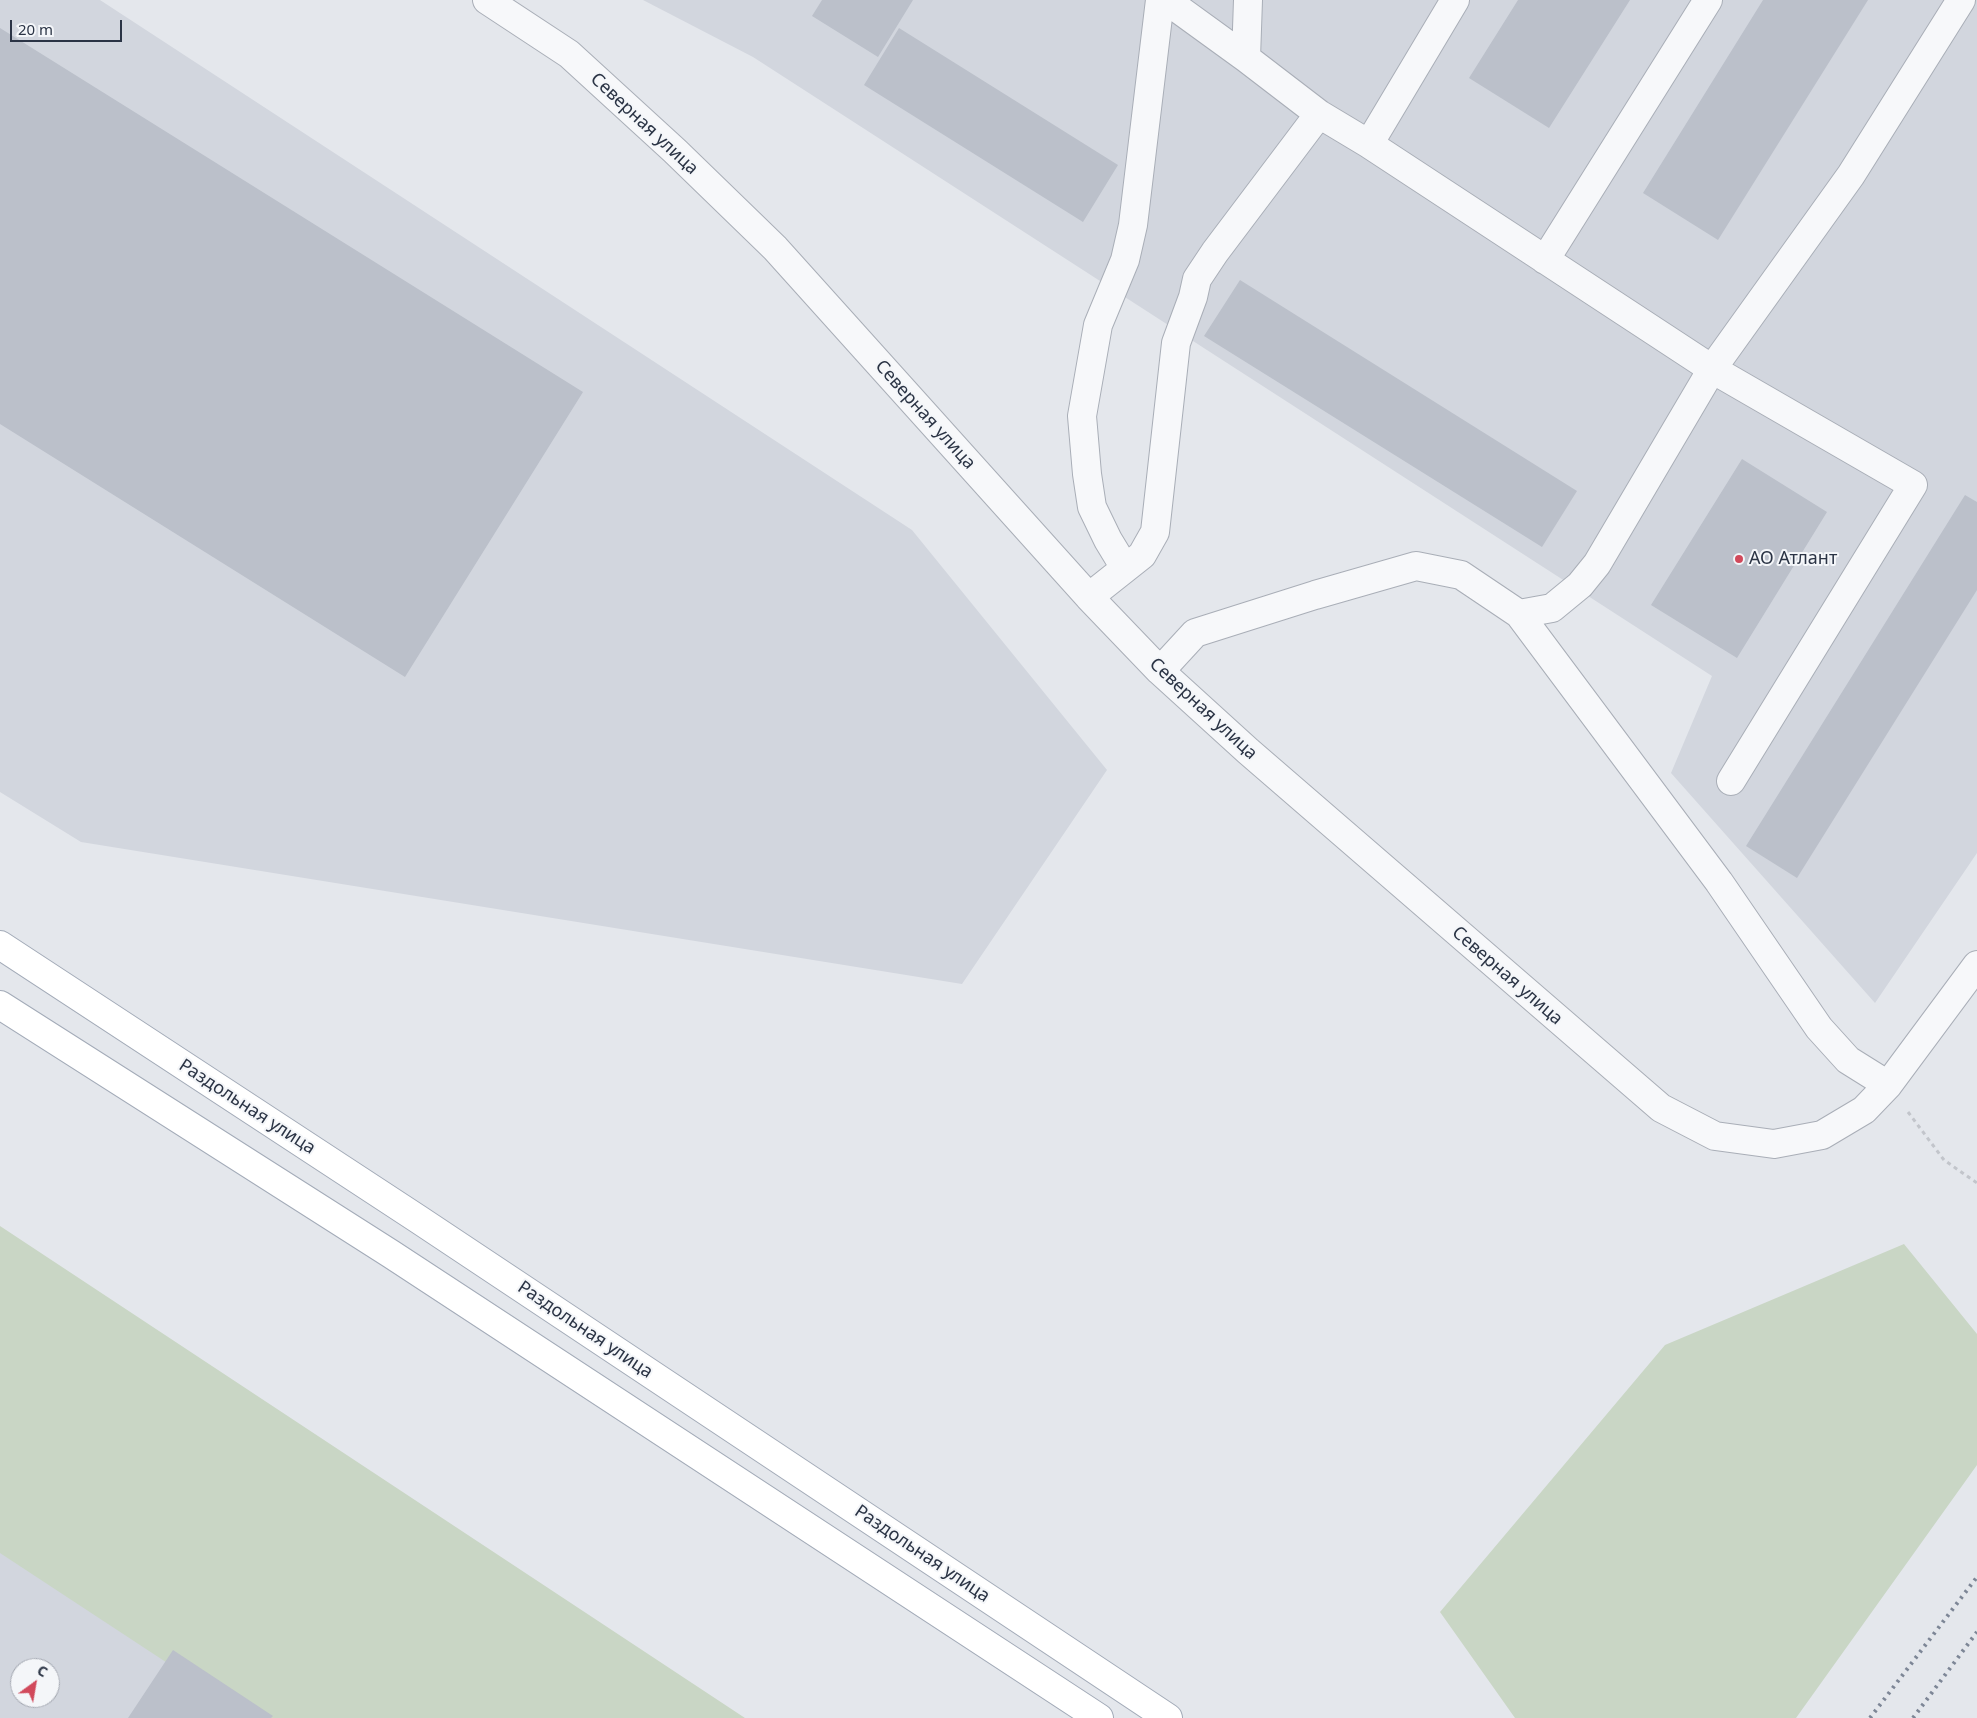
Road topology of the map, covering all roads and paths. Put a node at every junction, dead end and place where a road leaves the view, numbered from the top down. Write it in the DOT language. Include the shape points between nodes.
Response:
graph roads {
  1 [pos="487,0"];
  2 [pos="1160,0"];
  3 [pos="1166,0"];
  4 [pos="1248,0"];
  5 [pos="1456,0"];
  6 [pos="1708,0"];
  7 [pos="1961,0"];
  8 [pos="1246,58"];
  9 [pos="1318,114"];
  10 [pos="1369,144"];
  11 [pos="1546,260"];
  12 [pos="1712,369"];
  13 [pos="1125,568"];
  14 [pos="1089,597"];
  15 [pos="1519,614"];
  16 [pos="1160,671"];
  17 [pos="1731,781"];
  18 [pos="0,945"];
  19 [pos="1977,965"];
  20 [pos="0,1005"];
  21 [pos="1888,1085"];
  22 [pos="1977,1183"];
  23 [pos="1099,1718"];
  24 [pos="1168,1718"];
  1 -- 14 [label="street, Северная улица" via="569,54 775,248"];
  2 -- 13 [label="street" via="1133,225 1125,260 1098,325 1082,416 1092,507"];
  3 -- 8 [label="street"];
  4 -- 8 [label="street"];
  5 -- 10 [label="street"];
  6 -- 11 [label="street"];
  7 -- 12 [label="street" via="1851,175"];
  8 -- 9 [label="street"];
  9 -- 10 [label="street"];
  9 -- 13 [label="street" via="1197,279 1176,343 1155,532 1142,555"];
  10 -- 11 [label="street"];
  11 -- 12 [label="street"];
  12 -- 15 [label="street" via="1598,564 1580,586 1552,608"];
  12 -- 17 [label="street" via="1913,485"];
  13 -- 14 [label="street"];
  14 -- 16 [label="street, Северная улица"];
  15 -- 16 [label="street" via="1461,575 1416,566 1195,633"];
  15 -- 21 [label="street" via="1718,882 1819,1028 1848,1060"];
  16 -- 21 [label="street, Северная улица" via="1661,1108 1714,1136 1774,1144 1822,1134 1864,1110"];
  18 -- 24 [label="main road, Раздольная улица"];
  19 -- 21 [label="street, Северная улица"];
  20 -- 23 [label="main road" via="391,1254"];
  21 -- 22 [label="path" via="1944,1160"];
}
